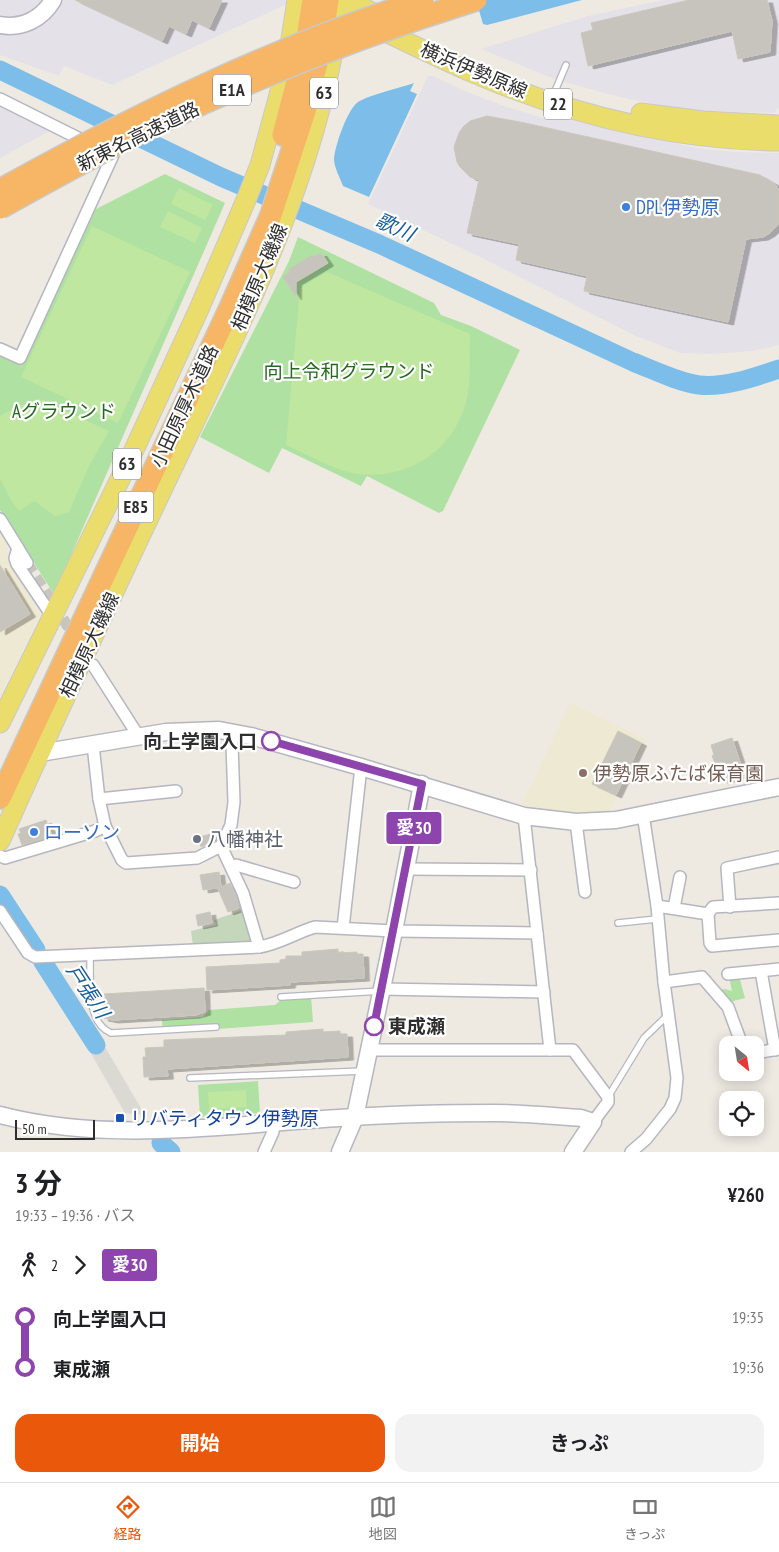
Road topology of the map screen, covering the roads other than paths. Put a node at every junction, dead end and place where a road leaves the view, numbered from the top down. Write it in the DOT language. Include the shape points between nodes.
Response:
graph roads {
  1 [pos="54,0"];
  2 [pos="297,0"];
  3 [pos="313,0"];
  4 [pos="328,0"];
  5 [pos="423,0"];
  6 [pos="476,0"];
  7 [pos="347,6"];
  8 [pos="0,25"];
  9 [pos="566,65"];
  10 [pos="555,91"];
  11 [pos="0,99"];
  12 [pos="779,126"];
  13 [pos="779,141"];
  14 [pos="278,174"];
  15 [pos="0,190"];
  16 [pos="0,208"];
  17 [pos="265,211"];
  18 [pos="0,349"];
  19 [pos="0,519"];
  20 [pos="18,548"];
  21 [pos="27,563"];
  22 [pos="52,616"];
  23 [pos="93,665"];
  24 [pos="0,723"];
  25 [pos="233,732"];
  26 [pos="139,737"];
  27 [pos="94,745"];
  28 [pos="40,753"];
  29 [pos="0,764"];
  30 [pos="361,766"];
  31 [pos="422,784"];
  32 [pos="779,787"];
  33 [pos="174,795"];
  34 [pos="0,798"];
  35 [pos="99,799"];
  36 [pos="644,814"];
  37 [pos="524,816"];
  38 [pos="576,822"];
  39 [pos="105,826"];
  40 [pos="0,841"];
  41 [pos="221,846"];
  42 [pos="0,856"];
  43 [pos="779,857"];
  44 [pos="232,867"];
  45 [pos="406,869"];
  46 [pos="531,870"];
  47 [pos="680,877"];
  48 [pos="294,882"];
  49 [pos="581,885"];
  50 [pos="779,903"];
  51 [pos="656,906"];
  52 [pos="730,907"];
  53 [pos="674,908"];
  54 [pos="0,911"];
  55 [pos="708,914"];
  56 [pos="657,919"];
  57 [pos="618,923"];
  58 [pos="343,928"];
  59 [pos="394,931"];
  60 [pos="537,933"];
  61 [pos="779,940"];
  62 [pos="259,947"];
  63 [pos="90,955"];
  64 [pos="779,969"];
  65 [pos="761,971"];
  66 [pos="728,974"];
  67 [pos="664,982"];
  68 [pos="381,990"];
  69 [pos="544,992"];
  70 [pos="281,997"];
  71 [pos="669,1014"];
  72 [pos="216,1027"];
  73 [pos="739,1036"];
  74 [pos="369,1050"];
  75 [pos="550,1050"];
  76 [pos="777,1050"];
  77 [pos="764,1052"];
  78 [pos="364,1071"];
  79 [pos="190,1078"];
  80 [pos="608,1097"];
  81 [pos="0,1115"];
  82 [pos="355,1116"];
  83 [pos="593,1122"];
  84 [pos="274,1123"];
  85 [pos="642,1148"];
  86 [pos="264,1152"];
  87 [pos="340,1152"];
  88 [pos="572,1152"];
  89 [pos="631,1152"];
  1 -- 8 [label="street" via="46,11 29,22 12,27"];
  2 -- 14 [label="main road, 相模原大磯線 / 63" via="285,67"];
  3 -- 14 [label="highway, 小田原厚木道路 / E85"];
  4 -- 14 [label="highway, 小田原厚木道路 / E85" via="321,47 305,111"];
  5 -- 15 [label="highway, 新東名高速道路 / E1A, bridge" via="235,71 62,155"];
  6 -- 16 [label="highway, 新東名高速道路 / E1A, bridge" via="393,27 242,86 148,129"];
  7 -- 10 [label="main road, 横浜伊勢原線 / 22"];
  7 -- 13 [label="main road, 横浜伊勢原線 / 22" via="472,72 580,111 693,135"];
  7 -- 14 [label="main road, 相模原大磯線 / 63" via="339,22 323,97"];
  9 -- 10 [label="lane"];
  10 -- 12 [label="main road, 横浜伊勢原線 / 22" via="649,114"];
  11 -- 18 [label="street" via="113,155 20,358"];
  14 -- 17 [label="highway, 小田原厚木道路 / E85"];
  14 -- 17 [label="main road, 相模原大磯線 / 63"];
  17 -- 22 [label="main road, 相模原大磯線 / 63" via="199,309"];
  17 -- 28 [label="main road, 相模原大磯線 / 63" via="242,321"];
  17 -- 29 [label="highway, 小田原厚木道路 / E85" via="218,301"];
  17 -- 34 [label="highway, 小田原厚木道路 / E85" via="229,310"];
  19 -- 20 [label="street"];
  20 -- 21 [label="street"];
  20 -- 22 [label="street" via="17,564"];
  22 -- 24 [label="main road, 相模原大磯線 / 63"];
  23 -- 26 [label="street"];
  25 -- 26 [label="street" via="194,730"];
  25 -- 30 [label="street"];
  25 -- 41 [label="street" via="234,802 231,825"];
  26 -- 27 [label="street"];
  27 -- 28 [label="street"];
  27 -- 35 [label="street"];
  28 -- 40 [label="main road, 相模原大磯線 / 63"];
  30 -- 31 [label="street"];
  30 -- 58 [label="street"];
  31 -- 37 [label="street"];
  31 -- 45 [label="street"];
  32 -- 36 [label="street"];
  33 -- 35 [label="street"];
  35 -- 39 [label="street"];
  36 -- 38 [label="street" via="616,820"];
  36 -- 51 [label="street"];
  37 -- 38 [label="street"];
  37 -- 46 [label="street"];
  38 -- 49 [label="street"];
  39 -- 41 [label="street" via="126,863 158,856 197,858"];
  39 -- 42 [label="street" via="5,858"];
  41 -- 44 [label="street"];
  43 -- 52 [label="street" via="727,868"];
  44 -- 48 [label="street" via="236,865"];
  44 -- 62 [label="street"];
  45 -- 46 [label="street"];
  45 -- 59 [label="street"];
  46 -- 60 [label="street"];
  47 -- 53 [label="street"];
  50 -- 52 [label="street"];
  51 -- 53 [label="street"];
  51 -- 56 [label="street"];
  52 -- 55 [label="street" via="713,907"];
  53 -- 55 [label="street"];
  54 -- 63 [label="street" via="31,956"];
  55 -- 61 [label="street" via="712,946"];
  56 -- 57 [label="lane"];
  56 -- 67 [label="street"];
  58 -- 59 [label="street"];
  58 -- 62 [label="street" via="315,927 273,945"];
  59 -- 60 [label="street"];
  59 -- 68 [label="street"];
  60 -- 69 [label="street"];
  62 -- 63 [label="street"];
  63 -- 72 [label="lane" via="92,1009 104,1030 112,1033"];
  64 -- 65 [label="street"];
  65 -- 66 [label="street"];
  65 -- 76 [label="street"];
  67 -- 71 [label="street"];
  67 -- 73 [label="street" via="702,976 728,1007"];
  68 -- 69 [label="street"];
  68 -- 70 [label="lane"];
  68 -- 74 [label="street"];
  69 -- 75 [label="street"];
  71 -- 80 [label="lane" via="644,1038"];
  71 -- 85 [label="street" via="676,1066 675,1098"];
  74 -- 75 [label="street"];
  74 -- 78 [label="street"];
  75 -- 80 [label="street" via="572,1050"];
  76 -- 77 [label="street"];
  78 -- 79 [label="lane"];
  78 -- 82 [label="street"];
  80 -- 83 [label="street" via="608,1102"];
  81 -- 84 [label="street" via="56,1125 127,1130"];
  82 -- 83 [label="street" via="496,1113 581,1118"];
  82 -- 84 [label="street"];
  82 -- 87 [label="street"];
  83 -- 88 [label="street"];
  84 -- 86 [label="street"];
  85 -- 89 [label="street"];
}
